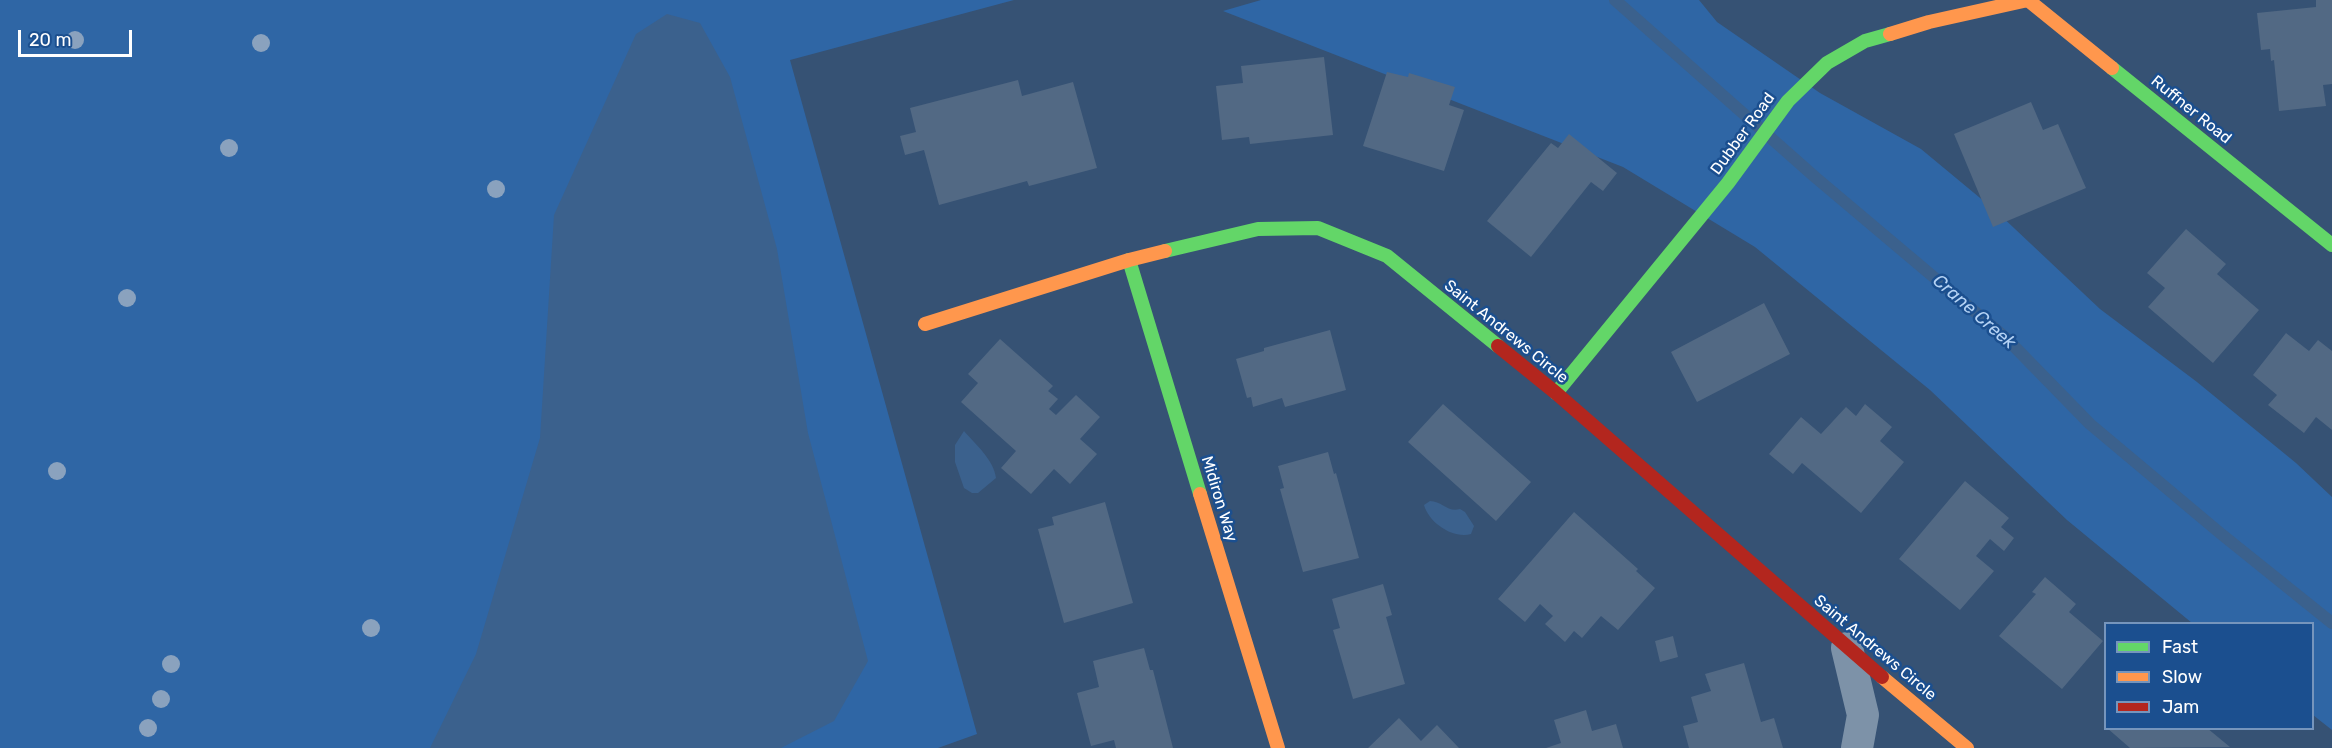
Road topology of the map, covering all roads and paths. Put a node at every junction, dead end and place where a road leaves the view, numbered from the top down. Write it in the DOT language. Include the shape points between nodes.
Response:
graph roads {
  1 [pos="2028,0"];
  2 [pos="2332,245"];
  3 [pos="1129,260"];
  4 [pos="925,324"];
  5 [pos="1556,393"];
  6 [pos="1847,648"];
  7 [pos="1278,748"];
  8 [pos="1857,748"];
  9 [pos="1967,748"];
  1 -- 2 [label="street, Ruffner Road"];
  1 -- 5 [label="street, Dubber Road" via="1865,41 1827,63 1788,101 1728,183"];
  3 -- 4 [label="street, Saint Andrews Circle"];
  3 -- 5 [label="street, Saint Andrews Circle" via="1258,229 1318,228 1387,256"];
  3 -- 7 [label="street, Midiron Way"];
  5 -- 6 [label="street, Saint Andrews Circle"];
  6 -- 8 [label="street" via="1863,715"];
  6 -- 9 [label="street, Saint Andrews Circle"];
}
